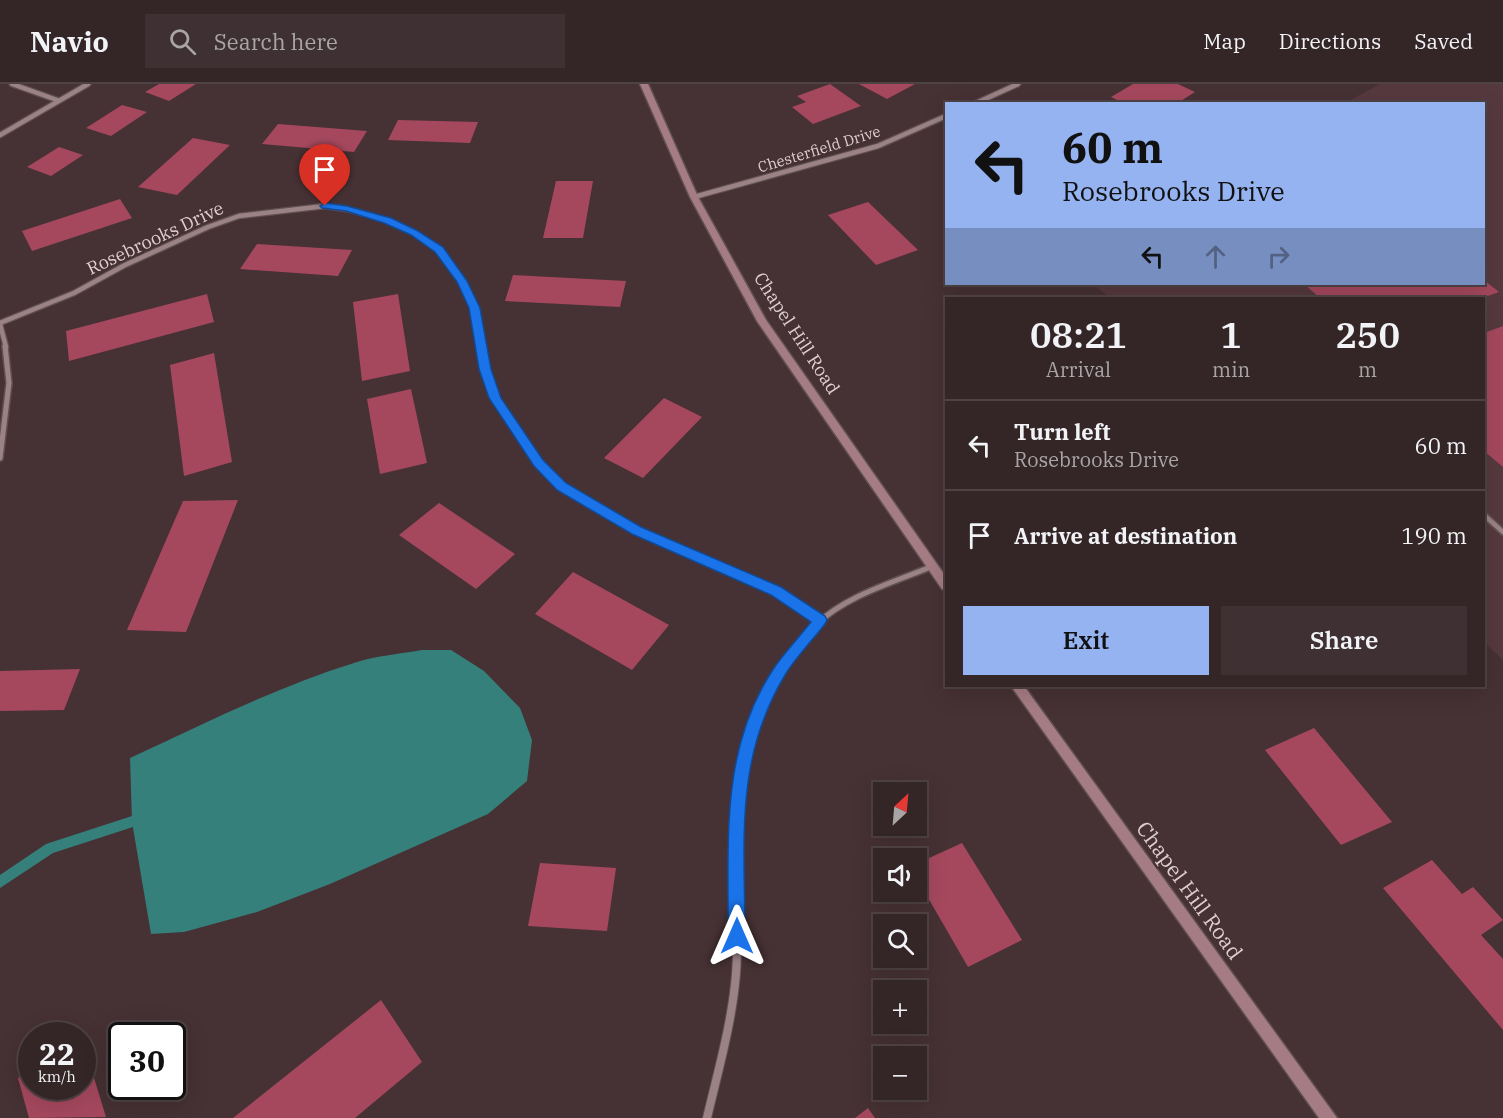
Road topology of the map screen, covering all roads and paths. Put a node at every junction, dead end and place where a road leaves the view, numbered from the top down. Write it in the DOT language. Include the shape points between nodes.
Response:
graph roads {
  1 [pos="12,84"];
  2 [pos="88,84"];
  3 [pos="644,84"];
  4 [pos="1018,84"];
  5 [pos="57,100"];
  6 [pos="978,102"];
  7 [pos="945,116"];
  8 [pos="0,135"];
  9 [pos="694,198"];
  10 [pos="0,324"];
  11 [pos="0,458"];
  12 [pos="1485,516"];
  13 [pos="1503,532"];
  14 [pos="933,566"];
  15 [pos="945,584"];
  16 [pos="820,620"];
  17 [pos="1018,687"];
  18 [pos="707,1118"];
  19 [pos="1329,1118"];
  1 -- 5 [label="street"];
  2 -- 5 [label="street"];
  3 -- 9 [label="main road, Chapel Hill Road"];
  4 -- 6 [label="street"];
  5 -- 8 [label="street"];
  7 -- 9 [label="street, Chesterfield Drive" via="878,146"];
  9 -- 14 [label="main road, Chapel Hill Road" via="762,321"];
  10 -- 11 [label="street" via="9,383"];
  10 -- 16 [label="street, Rosebrooks Drive" via="239,216 325,206 387,220 439,249 450,263 475,308 485,369 495,398 539,463 561,486 636,531 776,591"];
  12 -- 13 [label="lane"];
  14 -- 15 [label="main road, Chapel Hill Road"];
  14 -- 16 [label="street"];
  16 -- 18 [label="street" via="781,669 764,701 740,774 737,958 732,1005"];
  17 -- 19 [label="main road, Chapel Hill Road"];
}
